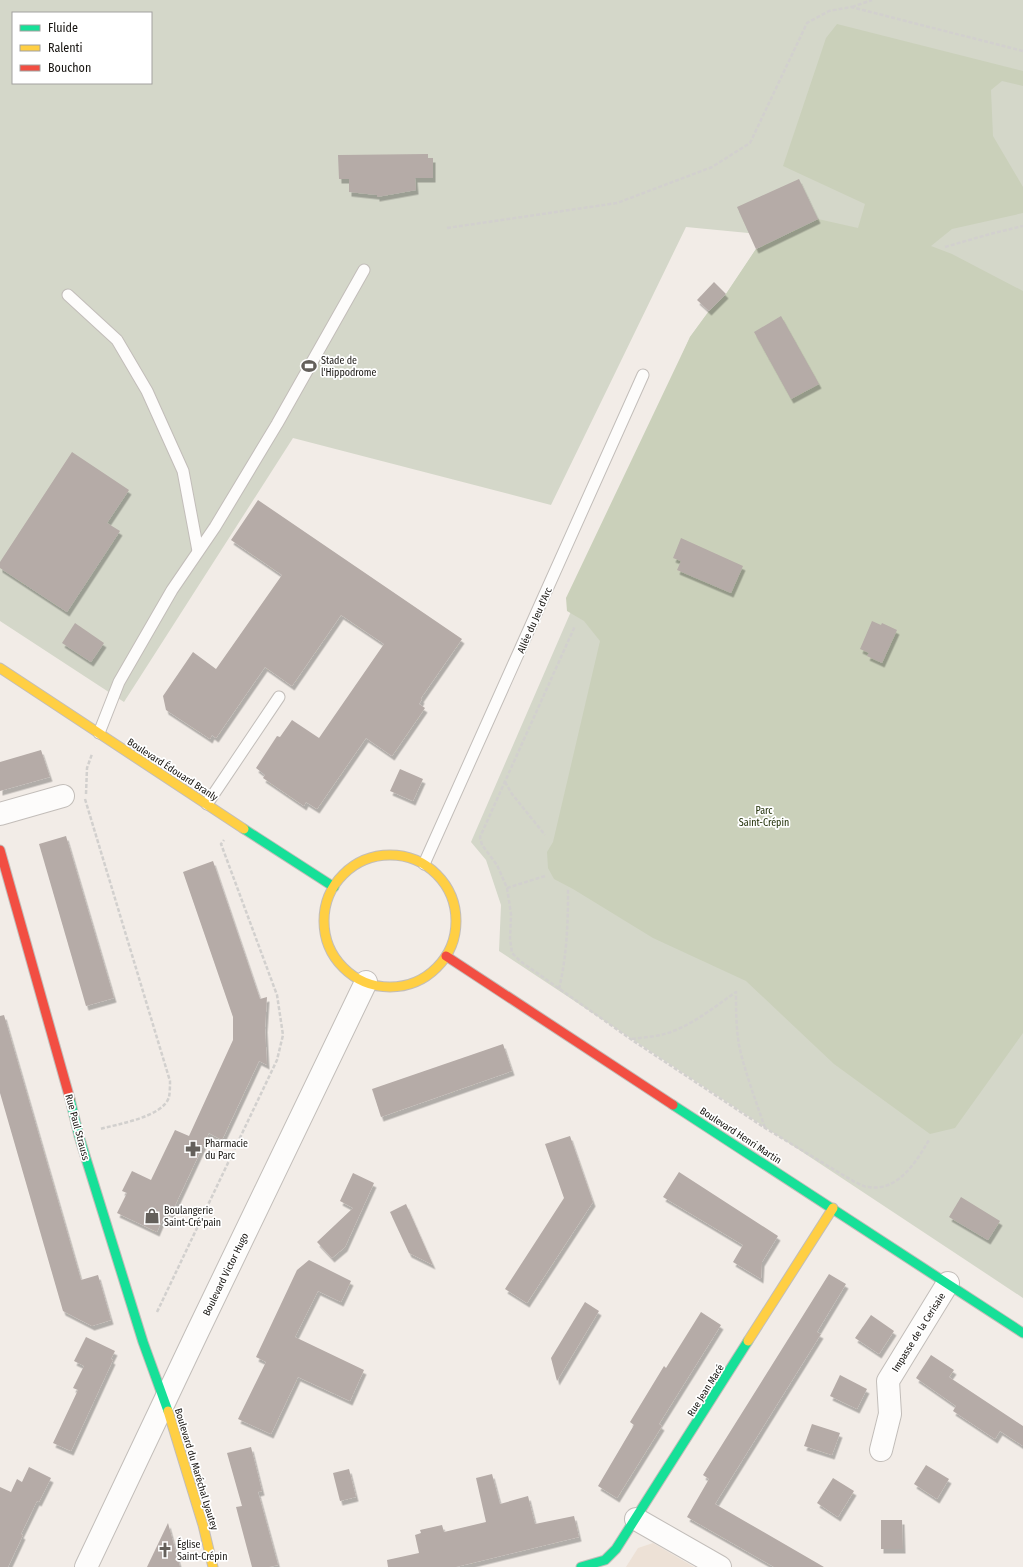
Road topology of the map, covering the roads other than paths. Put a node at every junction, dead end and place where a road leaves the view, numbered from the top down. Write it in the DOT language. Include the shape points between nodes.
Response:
graph roads {
  1 [pos="364,270"];
  2 [pos="68,295"];
  3 [pos="643,375"];
  4 [pos="198,551"];
  5 [pos="0,668"];
  6 [pos="279,697"];
  7 [pos="99,733"];
  8 [pos="63,796"];
  9 [pos="207,804"];
  10 [pos="0,814"];
  11 [pos="0,850"];
  12 [pos="424,864"];
  13 [pos="334,887"];
  14 [pos="446,956"];
  15 [pos="366,982"];
  16 [pos="833,1208"];
  17 [pos="948,1283"];
  18 [pos="1023,1333"];
  19 [pos="165,1401"];
  20 [pos="881,1450"];
  21 [pos="636,1519"];
  22 [pos="605,1564"];
  23 [pos="86,1567"];
  24 [pos="213,1567"];
  25 [pos="581,1567"];
  26 [pos="720,1567"];
  1 -- 4 [label="lane" via="277,424"];
  2 -- 4 [label="lane" via="117,340 147,392 182,471"];
  3 -- 12 [label="lane, Allée du Jeu d'Arc"];
  4 -- 7 [label="lane" via="172,590 120,682"];
  5 -- 7 [label="street, Boulevard Édouard Branly"];
  6 -- 9 [label="lane"];
  7 -- 9 [label="street, Boulevard Édouard Branly"];
  8 -- 10 [label="street"];
  9 -- 13 [label="street, Boulevard Édouard Branly"];
  11 -- 19 [label="street, Rue Paul Strauss" via="79,1136 143,1342"];
  12 -- 13 [label="street" via="404,856 383,855 363,861 345,872"];
  12 -- 14 [label="street" via="441,879 452,898 456,920 453,942"];
  13 -- 15 [label="street" via="325,910 325,931 331,951 344,968"];
  14 -- 15 [label="street" via="426,976 406,985 384,987"];
  14 -- 16 [label="street, Boulevard Henri Martin"];
  15 -- 19 [label="street, Boulevard Victor Hugo"];
  16 -- 17 [label="street, Boulevard Henri Martin"];
  16 -- 21 [label="street, Rue Jean Macé"];
  17 -- 18 [label="street, Boulevard Henri Martin"];
  17 -- 20 [label="street, Impasse de la Cerisaie" via="888,1381 890,1414"];
  19 -- 23 [label="street, Boulevard Victor Hugo"];
  19 -- 24 [label="street, Boulevard du Maréchal Lyautey" via="203,1525"];
  21 -- 22 [label="street, Rue Jean Macé"];
  21 -- 26 [label="street"];
  22 -- 25 [label="street, Rue Jean Macé"];
}
